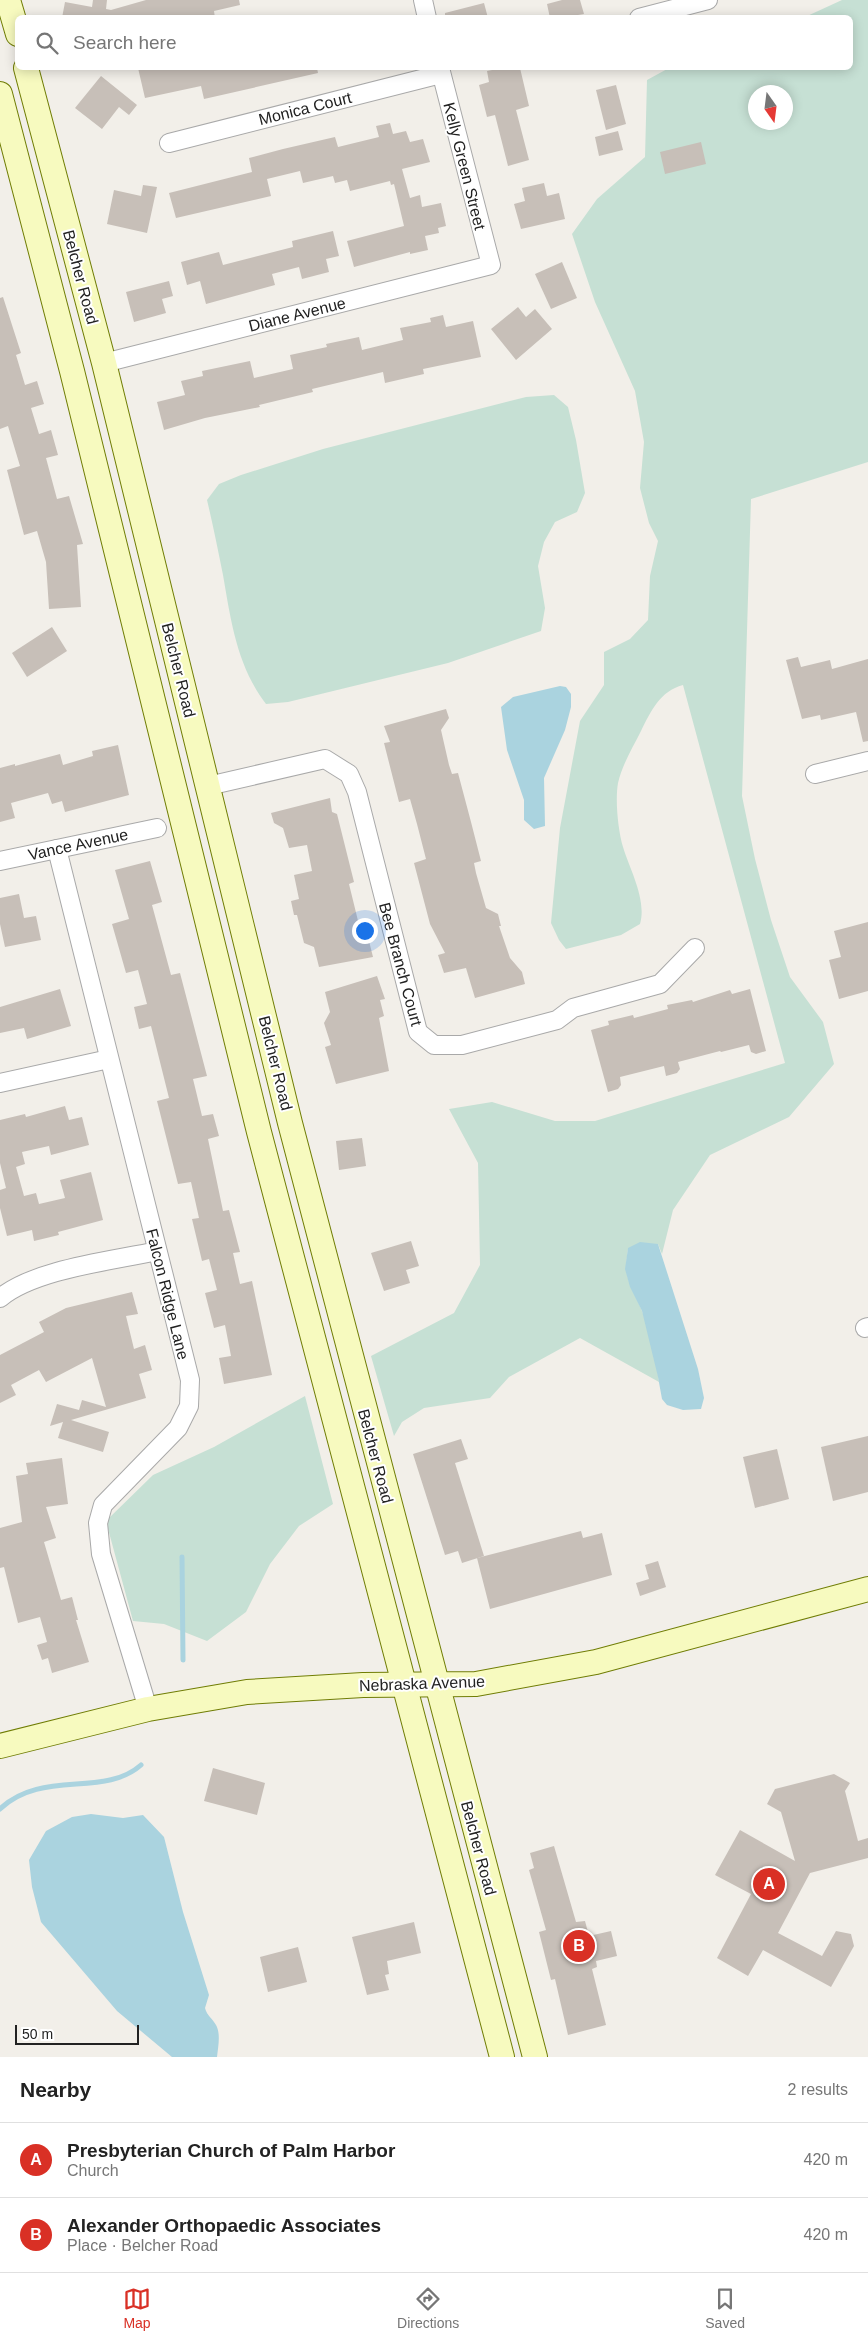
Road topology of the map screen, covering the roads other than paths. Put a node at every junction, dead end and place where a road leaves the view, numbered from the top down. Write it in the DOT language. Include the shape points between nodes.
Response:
graph roads {
  1 [pos="8,0"];
  2 [pos="422,0"];
  3 [pos="708,0"];
  4 [pos="426,15"];
  5 [pos="650,15"];
  6 [pos="15,24"];
  7 [pos="27,70"];
  8 [pos="441,71"];
  9 [pos="0,94"];
  10 [pos="169,143"];
  11 [pos="491,265"];
  12 [pos="104,362"];
  13 [pos="868,761"];
  14 [pos="815,774"];
  15 [pos="208,786"];
  16 [pos="157,828"];
  17 [pos="57,849"];
  18 [pos="0,861"];
  19 [pos="695,948"];
  20 [pos="109,1059"];
  21 [pos="0,1082"];
  22 [pos="157,1251"];
  23 [pos="0,1298"];
  24 [pos="868,1589"];
  25 [pos="436,1684"];
  26 [pos="403,1685"];
  27 [pos="148,1709"];
  28 [pos="0,1746"];
  29 [pos="502,2057"];
  30 [pos="535,2057"];
  1 -- 6 [label="main road"];
  2 -- 4 [label="street"];
  3 -- 5 [label="street"];
  7 -- 12 [label="main road, Belcher Road"];
  8 -- 10 [label="street, Monica Court"];
  8 -- 11 [label="street, Kelly Green Street"];
  9 -- 26 [label="main road, Belcher Road" via="72,371 264,1151"];
  11 -- 12 [label="street, Diane Avenue"];
  12 -- 15 [label="main road, Belcher Road"];
  13 -- 14 [label="street"];
  15 -- 19 [label="street, Bee Branch Court" via="326,759 349,774 357,792 418,1032 434,1045 462,1045 558,1020 573,1008 660,984"];
  15 -- 25 [label="main road, Belcher Road" via="290,1123"];
  16 -- 17 [label="street, Vance Avenue"];
  17 -- 18 [label="street, Vance Avenue"];
  17 -- 20 [label="street, Falcon Ridge Lane"];
  20 -- 21 [label="street"];
  20 -- 22 [label="street, Falcon Ridge Lane"];
  22 -- 23 [label="street" via="42,1276 13,1287"];
  22 -- 27 [label="street, Falcon Ridge Lane" via="190,1380 189,1406 178,1428 103,1505 98,1523 101,1554"];
  24 -- 25 [label="main road, Nebraska Avenue" via="596,1662 476,1684"];
  25 -- 26 [label="main road, Nebraska Avenue"];
  25 -- 30 [label="main road, Belcher Road"];
  26 -- 27 [label="main road, Nebraska Avenue" via="247,1692"];
  26 -- 29 [label="main road, Belcher Road"];
  27 -- 28 [label="main road, Nebraska Avenue"];
}
